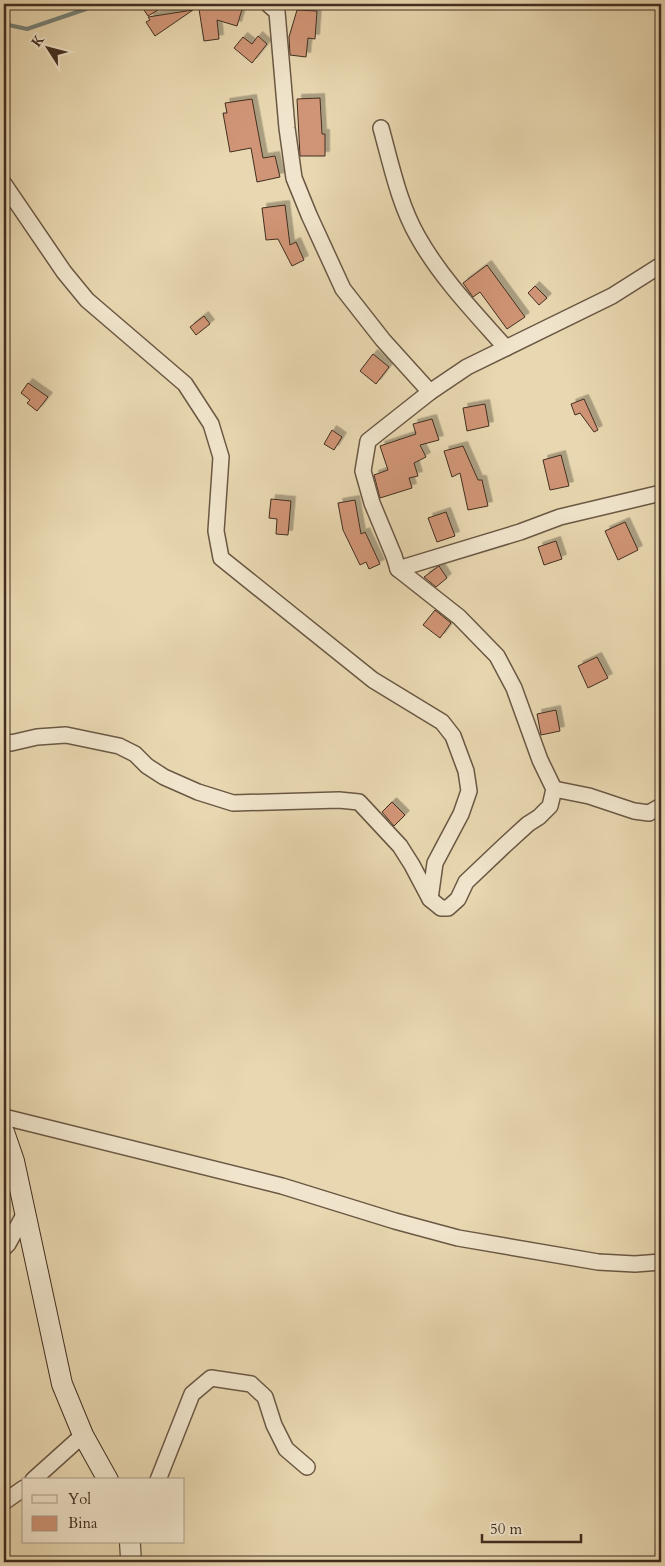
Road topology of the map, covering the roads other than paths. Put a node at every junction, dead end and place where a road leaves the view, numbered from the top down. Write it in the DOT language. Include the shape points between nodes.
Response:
graph roads {
  1 [pos="268,4"];
  2 [pos="381,128"];
  3 [pos="4,184"];
  4 [pos="661,265"];
  5 [pos="506,348"];
  6 [pos="430,392"];
  7 [pos="661,493"];
  8 [pos="398,569"];
  9 [pos="4,741"];
  10 [pos="554,789"];
  11 [pos="661,806"];
  12 [pos="430,899"];
  13 [pos="4,1117"];
  14 [pos="4,1132"];
  15 [pos="25,1213"];
  16 [pos="4,1248"];
  17 [pos="661,1262"];
  18 [pos="84,1435"];
  19 [pos="306,1468"];
  20 [pos="35,1478"];
  21 [pos="107,1478"];
  22 [pos="159,1478"];
  23 [pos="22,1489"];
  24 [pos="4,1502"];
  25 [pos="130,1544"];
  26 [pos="131,1562"];
  1 -- 6 [label="street" via="277,12 294,178 309,215 343,289"];
  2 -- 5 [label="street" via="398,191 418,237 454,290"];
  3 -- 12 [label="street" via="87,300 185,384 211,424 220,457 216,531 221,558 373,680 442,722 452,736 466,771 469,791 461,814 435,863"];
  4 -- 5 [label="street" via="612,296"];
  5 -- 6 [label="street" via="467,367"];
  6 -- 8 [label="street" via="368,441 363,471"];
  7 -- 8 [label="street" via="560,517"];
  8 -- 10 [label="street" via="459,617 497,656 514,688"];
  9 -- 12 [label="street" via="11,743 66,735 120,746 164,777 233,803 360,802 400,846"];
  10 -- 11 [label="street" via="590,796 634,811 649,813"];
  10 -- 12 [label="street" via="550,806 466,882 458,899 448,908 441,908"];
  13 -- 17 [label="street" via="282,1186 458,1238 598,1262"];
  14 -- 15 [label="street"];
  15 -- 16 [label="street"];
  15 -- 18 [label="street" via="62,1384"];
  18 -- 20 [label="street"];
  18 -- 21 [label="street"];
  19 -- 22 [label="street" via="286,1449 265,1397 251,1384 211,1378 192,1394"];
  23 -- 24 [label="street"];
  25 -- 26 [label="street"];
}
